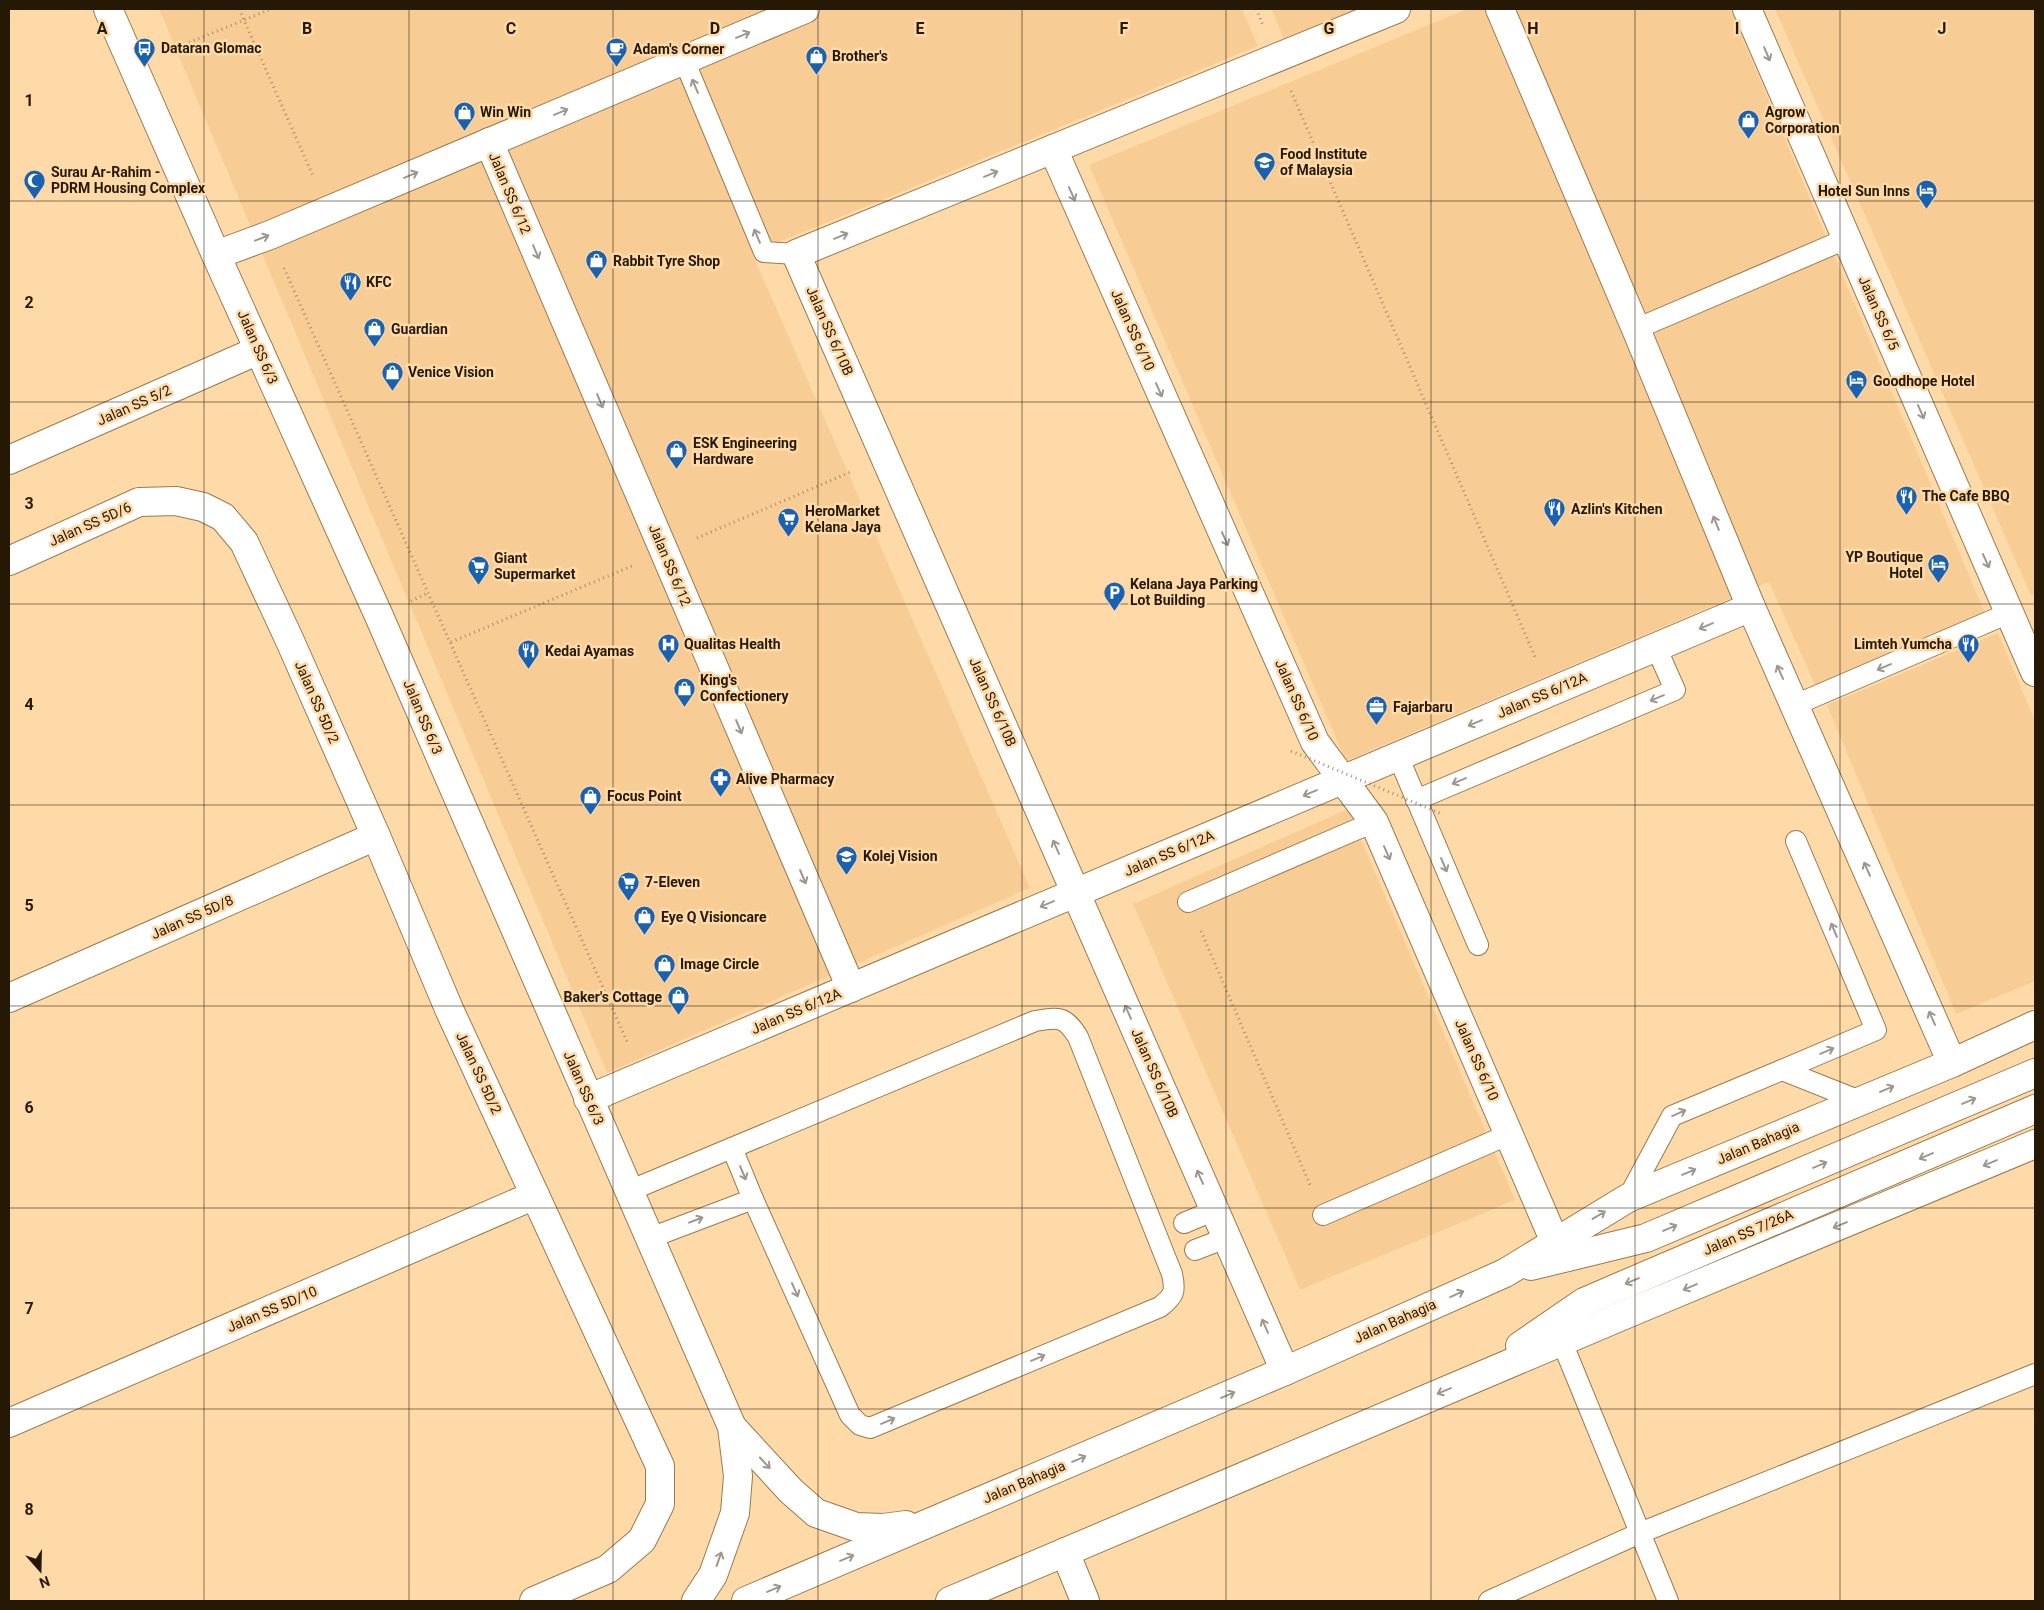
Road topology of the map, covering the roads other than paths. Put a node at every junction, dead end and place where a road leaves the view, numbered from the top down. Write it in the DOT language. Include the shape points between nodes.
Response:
graph roads {
  1 [pos="108,9"];
  2 [pos="805,9"];
  3 [pos="1396,9"];
  4 [pos="1500,9"];
  5 [pos="1747,9"];
  6 [pos="684,60"];
  7 [pos="489,142"];
  8 [pos="1053,149"];
  9 [pos="1846,239"];
  10 [pos="796,254"];
  11 [pos="216,255"];
  12 [pos="1636,329"];
  13 [pos="259,350"];
  14 [pos="9,460"];
  15 [pos="203,507"];
  16 [pos="9,561"];
  17 [pos="1750,607"];
  18 [pos="2009,613"];
  19 [pos="1656,647"];
  20 [pos="2035,672"];
  21 [pos="1795,705"];
  22 [pos="1398,756"];
  23 [pos="1342,780"];
  24 [pos="1416,800"];
  25 [pos="1374,822"];
  26 [pos="376,836"];
  27 [pos="1796,841"];
  28 [pos="1076,892"];
  29 [pos="1188,902"];
  30 [pos="1478,946"];
  31 [pos="851,988"];
  32 [pos="9,998"];
  33 [pos="2035,1024"];
  34 [pos="1952,1062"];
  35 [pos="1782,1070"];
  36 [pos="2035,1073"];
  37 [pos="588,1099"];
  38 [pos="1860,1101"];
  39 [pos="2035,1109"];
  40 [pos="1510,1134"];
  41 [pos="2035,1144"];
  42 [pos="732,1148"];
  43 [pos="630,1191"];
  44 [pos="535,1195"];
  45 [pos="1628,1198"];
  46 [pos="753,1199"];
  47 [pos="1214,1210"];
  48 [pos="1323,1215"];
  49 [pos="1184,1223"];
  50 [pos="650,1238"];
  51 [pos="1226,1238"];
  52 [pos="1555,1242"];
  53 [pos="1195,1250"];
  54 [pos="1505,1272"];
  55 [pos="1562,1342"];
  56 [pos="1284,1371"];
  57 [pos="2035,1374"];
  58 [pos="1474,1379"];
  59 [pos="9,1423"];
  60 [pos="732,1428"];
  61 [pos="937,1519"];
  62 [pos="1640,1533"];
  63 [pos="1065,1552"];
  64 [pos="534,1601"];
  65 [pos="696,1601"];
  66 [pos="746,1601"];
  67 [pos="950,1601"];
  68 [pos="1085,1601"];
  69 [pos="1489,1601"];
  70 [pos="1668,1601"];
  1 -- 11 [label="street, Jalan SS 6/3"];
  6 -- 2 [label="street, Jalan SS 6/12, one-way"];
  3 -- 8 [label="street"];
  4 -- 12 [label="street"];
  5 -- 9 [label="street, Jalan SS 6/5, one-way"];
  7 -- 6 [label="street, Jalan SS 6/12, one-way"];
  10 -- 6 [label="lane, one-way" via="764,252"];
  11 -- 7 [label="street, Jalan SS 6/12, one-way"];
  7 -- 31 [label="street, Jalan SS 6/12, one-way"];
  10 -- 8 [label="street, one-way"];
  8 -- 23 [label="street, Jalan SS 6/10, one-way" via="1315,742"];
  9 -- 12 [label="lane"];
  9 -- 18 [label="street, Jalan SS 6/5, one-way"];
  28 -- 10 [label="street, Jalan SS 6/10B, one-way"];
  11 -- 13 [label="street, Jalan SS 6/3"];
  17 -- 12 [label="street, one-way"];
  13 -- 14 [label="street, Jalan SS 5/2"];
  13 -- 37 [label="street, Jalan SS 6/3" via="379,616"];
  15 -- 16 [label="street, Jalan SS 5D/6" via="176,501 139,502"];
  15 -- 26 [label="street, Jalan SS 5D/2" via="223,517 244,542"];
  17 -- 19 [label="street, Jalan SS 6/12A, one-way"];
  21 -- 17 [label="street, one-way"];
  18 -- 20 [label="street, Jalan SS 6/5"];
  18 -- 21 [label="lane, one-way"];
  19 -- 22 [label="street, Jalan SS 6/12A, one-way"];
  19 -- 24 [label="lane, one-way" via="1675,690"];
  34 -- 21 [label="street, one-way"];
  22 -- 23 [label="street, Jalan SS 6/12A"];
  22 -- 24 [label="lane"];
  23 -- 25 [label="street, Jalan SS 6/10"];
  23 -- 28 [label="street, Jalan SS 6/12A, one-way"];
  24 -- 30 [label="lane, one-way"];
  25 -- 29 [label="lane"];
  25 -- 40 [label="street, Jalan SS 6/10, one-way"];
  26 -- 32 [label="street, Jalan SS 5D/8"];
  26 -- 44 [label="street, Jalan SS 5D/2" via="449,1009"];
  35 -- 27 [label="lane, one-way" via="1876,1030"];
  28 -- 31 [label="street, Jalan SS 6/12A, one-way"];
  47 -- 28 [label="street, Jalan SS 6/10B, one-way"];
  31 -- 37 [label="street, Jalan SS 6/12A"];
  33 -- 34 [label="street, Jalan Bahagia"];
  38 -- 34 [label="street, Jalan Bahagia, one-way"];
  35 -- 38 [label="lane"];
  45 -- 35 [label="lane, one-way" via="1672,1116"];
  54 -- 36 [label="street, one-way" via="1646,1238"];
  37 -- 43 [label="street, Jalan SS 6/3"];
  45 -- 38 [label="street, Jalan Bahagia, one-way"];
  39 -- 58 [label="street, Jalan SS 7/26A, one-way" via="1584,1302"];
  40 -- 48 [label="lane"];
  40 -- 52 [label="street, Jalan SS 6/10"];
  41 -- 55 [label="street, one-way"];
  42 -- 43 [label="lane"];
  42 -- 46 [label="lane, one-way"];
  46 -- 42 [label="lane, one-way" via="850,1415 860,1425 870,1428 1160,1308 1174,1294 1172,1274 1078,1037 1063,1019 1035,1021"];
  43 -- 50 [label="street, Jalan SS 6/3"];
  44 -- 59 [label="street, Jalan SS 5D/10"];
  44 -- 64 [label="street, Jalan SS 5D/2" via="660,1466 660,1504 642,1540 608,1570"];
  52 -- 45 [label="street, Jalan Bahagia, one-way"];
  50 -- 46 [label="lane, one-way"];
  47 -- 49 [label="lane"];
  47 -- 51 [label="street, Jalan SS 6/10B"];
  50 -- 60 [label="street, Jalan SS 6/3"];
  51 -- 53 [label="lane"];
  56 -- 51 [label="street, Jalan SS 6/10B, one-way"];
  52 -- 54 [label="street, Jalan Bahagia"];
  56 -- 54 [label="street, Jalan Bahagia, one-way"];
  55 -- 58 [label="street"];
  55 -- 62 [label="lane"];
  61 -- 56 [label="street, Jalan Bahagia, one-way"];
  57 -- 62 [label="lane"];
  58 -- 63 [label="street, one-way"];
  60 -- 61 [label="street, one-way" via="816,1513 856,1527 883,1528"];
  65 -- 60 [label="street, one-way" via="713,1575 735,1513 738,1476"];
  66 -- 61 [label="street, Jalan Bahagia, one-way"];
  62 -- 69 [label="lane"];
  62 -- 70 [label="lane"];
  63 -- 67 [label="street"];
  63 -- 68 [label="street"];
}
